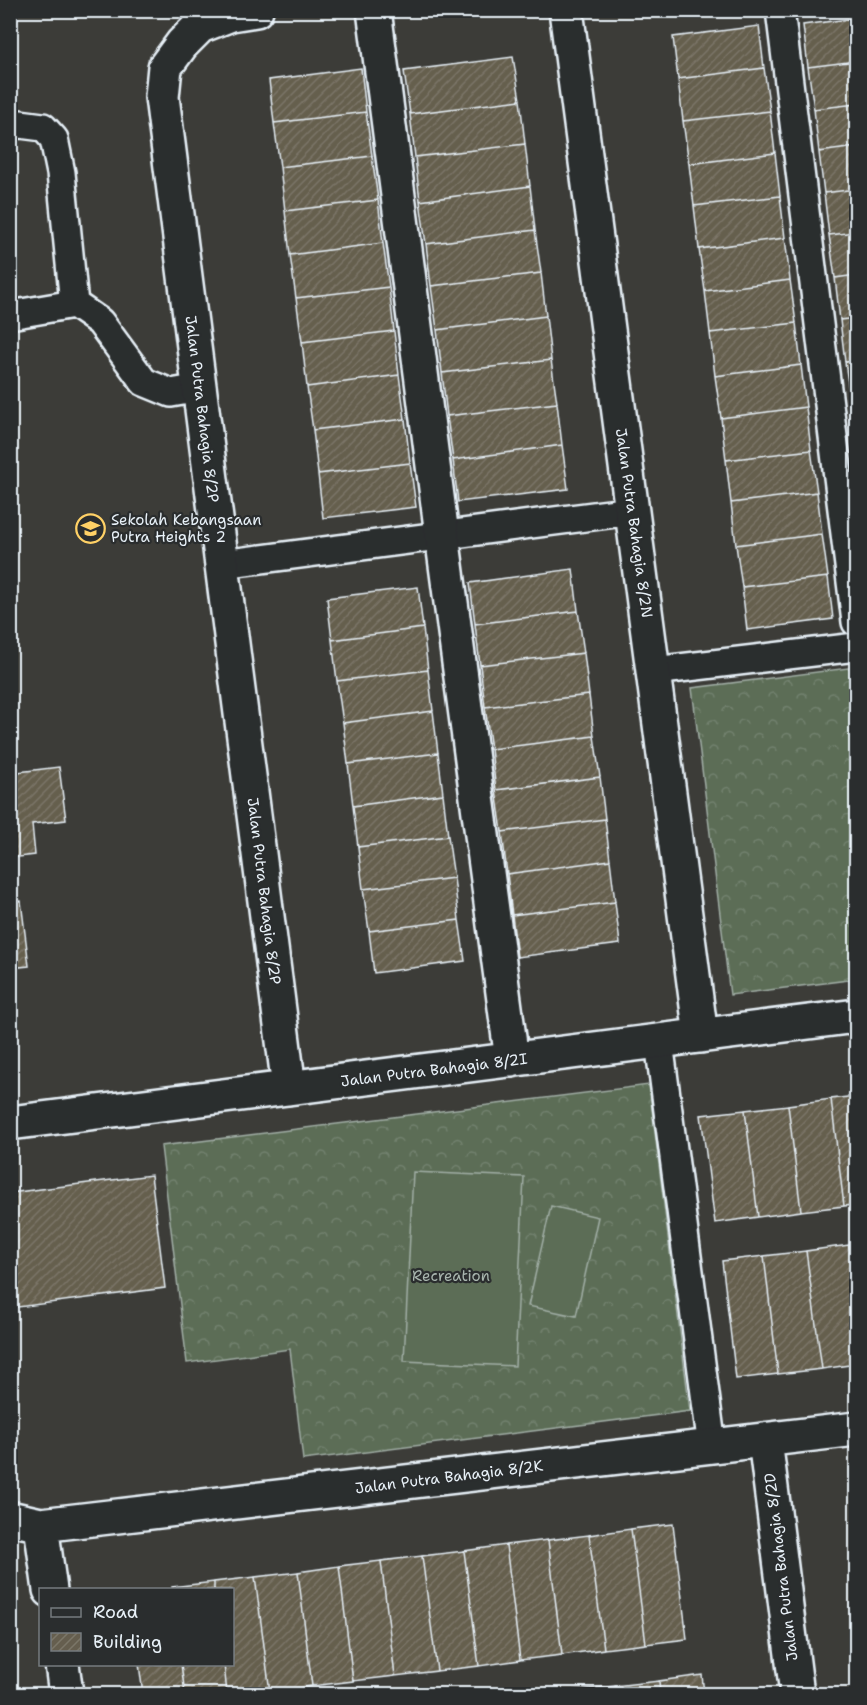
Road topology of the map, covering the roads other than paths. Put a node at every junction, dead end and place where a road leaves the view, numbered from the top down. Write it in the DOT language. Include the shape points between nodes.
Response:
graph roads {
  1 [pos="374,10"];
  2 [pos="566,10"];
  3 [pos="780,10"];
  4 [pos="244,12"];
  5 [pos="10,125"];
  6 [pos="74,304"];
  7 [pos="10,315"];
  8 [pos="200,388"];
  9 [pos="632,511"];
  10 [pos="442,535"];
  11 [pos="222,564"];
  12 [pos="856,622"];
  13 [pos="856,647"];
  14 [pos="654,672"];
  15 [pos="856,1016"];
  16 [pos="701,1036"];
  17 [pos="659,1041"];
  18 [pos="512,1060"];
  19 [pos="289,1088"];
  20 [pos="10,1123"];
  21 [pos="856,1429"];
  22 [pos="765,1440"];
  23 [pos="712,1447"];
  24 [pos="26,1521"];
  25 [pos="49,1588"];
  26 [pos="62,1666"];
  27 [pos="66,1695"];
  28 [pos="797,1695"];
  1 -- 10 [label="street"];
  2 -- 9 [label="street, Jalan Putra Bahagia 8/2N"];
  3 -- 12 [label="lane"];
  4 -- 8 [label="street, Jalan Putra Bahagia 8/2P" via="200,26 165,67 162,97"];
  5 -- 6 [label="lane" via="43,127 54,140"];
  6 -- 7 [label="lane"];
  6 -- 8 [label="lane" via="100,322 144,382 171,393"];
  8 -- 11 [label="street, Jalan Putra Bahagia 8/2P"];
  9 -- 10 [label="lane"];
  9 -- 14 [label="street, Jalan Putra Bahagia 8/2N"];
  10 -- 11 [label="lane"];
  10 -- 18 [label="street"];
  11 -- 19 [label="street, Jalan Putra Bahagia 8/2P"];
  13 -- 14 [label="lane"];
  14 -- 16 [label="street, Jalan Putra Bahagia 8/2N"];
  15 -- 16 [label="street, Jalan Putra Bahagia 8/2I"];
  16 -- 17 [label="street, Jalan Putra Bahagia 8/2I"];
  17 -- 18 [label="street, Jalan Putra Bahagia 8/2I"];
  17 -- 23 [label="lane"];
  18 -- 19 [label="street, Jalan Putra Bahagia 8/2I"];
  19 -- 20 [label="street, Jalan Putra Bahagia 8/2I"];
  21 -- 22 [label="street, Jalan Putra Bahagia 8/2K"];
  22 -- 23 [label="street, Jalan Putra Bahagia 8/2K"];
  22 -- 28 [label="street, Jalan Putra Bahagia 8/2D"];
  23 -- 24 [label="street, Jalan Putra Bahagia 8/2K"];
  24 -- 25 [label="street"];
  26 -- 27 [label="street"];
}
